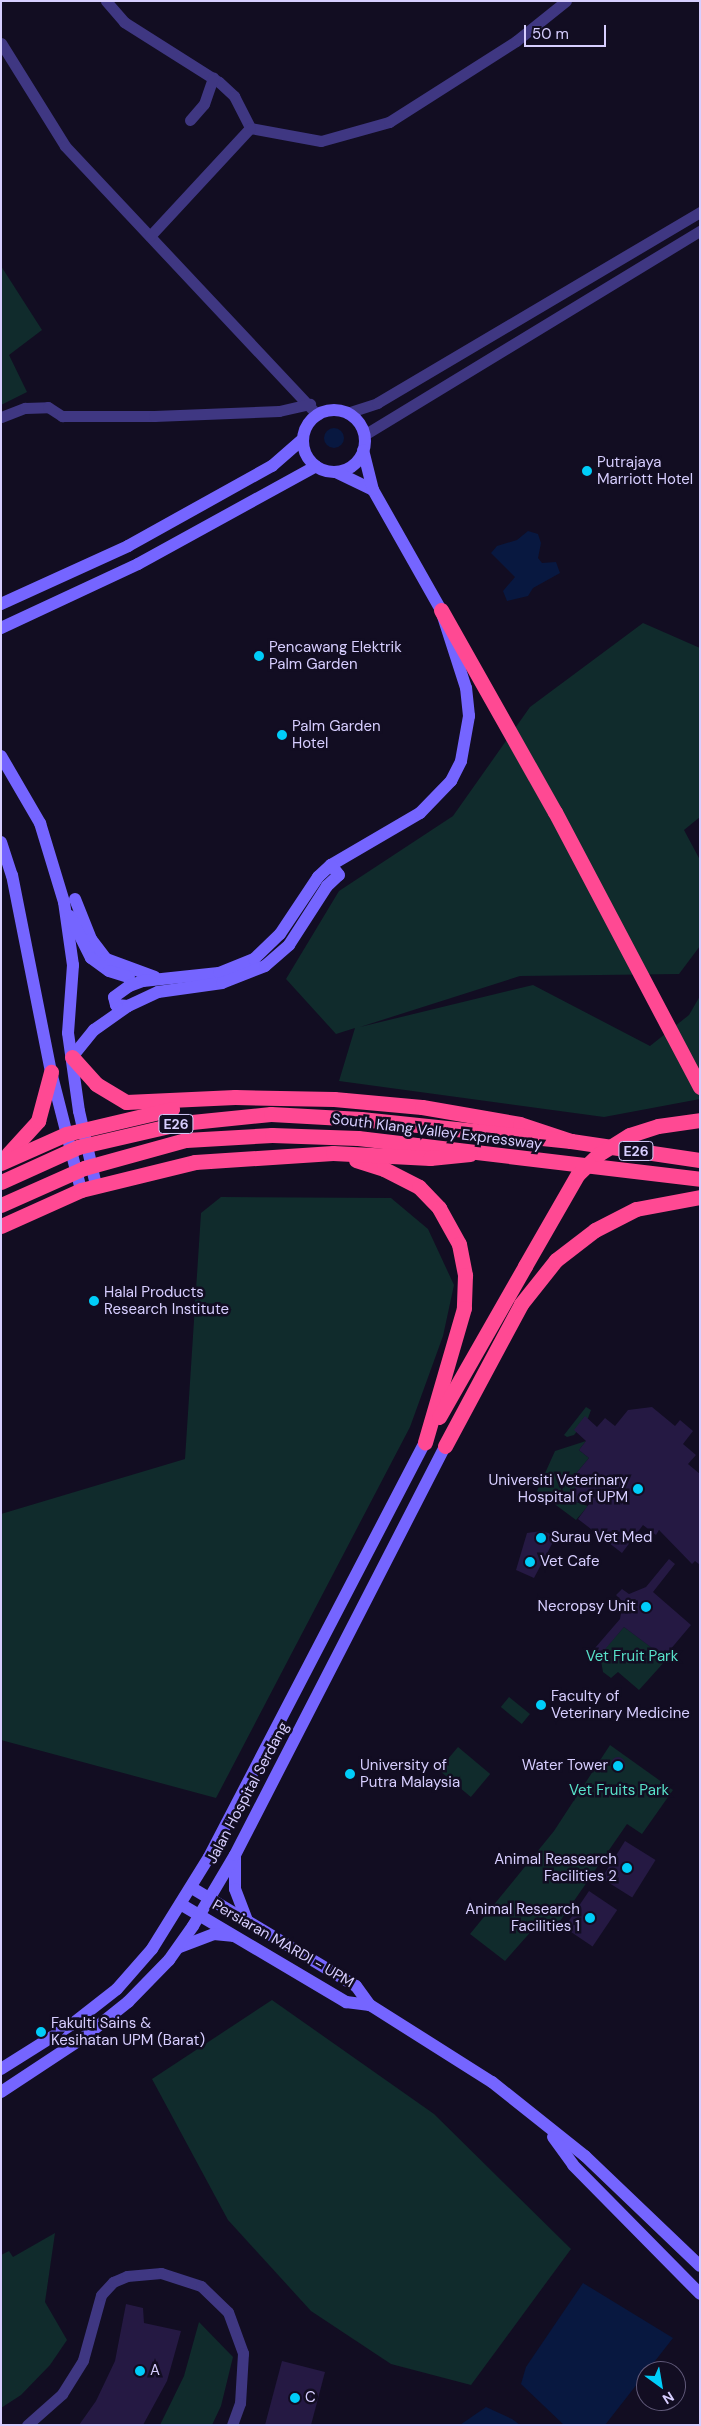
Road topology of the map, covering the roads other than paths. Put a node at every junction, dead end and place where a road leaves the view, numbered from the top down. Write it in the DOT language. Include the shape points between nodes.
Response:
graph roads {
  1 [pos="106,1"];
  2 [pos="566,1"];
  3 [pos="1,43"];
  4 [pos="213,78"];
  5 [pos="190,120"];
  6 [pos="250,128"];
  7 [pos="700,212"];
  8 [pos="700,231"];
  9 [pos="150,236"];
  10 [pos="310,404"];
  11 [pos="347,413"];
  12 [pos="318,415"];
  13 [pos="1,417"];
  14 [pos="364,435"];
  15 [pos="303,439"];
  16 [pos="363,450"];
  17 [pos="316,466"];
  18 [pos="336,472"];
  19 [pos="373,490"];
  20 [pos="1,604"];
  21 [pos="441,610"];
  22 [pos="1,628"];
  23 [pos="1,756"];
  24 [pos="1,842"];
  25 [pos="331,865"];
  26 [pos="70,900"];
  27 [pos="220,978"];
  28 [pos="162,979"];
  29 [pos="143,981"];
  30 [pos="128,1006"];
  31 [pos="72,1057"];
  32 [pos="51,1072"];
  33 [pos="700,1087"];
  34 [pos="234,1097"];
  35 [pos="700,1120"];
  36 [pos="83,1129"];
  37 [pos="66,1134"];
  38 [pos="572,1141"];
  39 [pos="333,1153"];
  40 [pos="470,1154"];
  41 [pos="700,1160"];
  42 [pos="1,1161"];
  43 [pos="700,1179"];
  44 [pos="1,1182"];
  45 [pos="96,1185"];
  46 [pos="81,1190"];
  47 [pos="700,1197"];
  48 [pos="1,1205"];
  49 [pos="1,1226"];
  50 [pos="425,1442"];
  51 [pos="445,1446"];
  52 [pos="235,1854"];
  53 [pos="192,1888"];
  54 [pos="210,1898"];
  55 [pos="182,1905"];
  56 [pos="201,1915"];
  57 [pos="248,1920"];
  58 [pos="237,1936"];
  59 [pos="178,1948"];
  60 [pos="370,2005"];
  61 [pos="1,2069"];
  62 [pos="1,2092"];
  63 [pos="546,2128"];
  64 [pos="700,2266"];
  65 [pos="700,2294"];
  66 [pos="27,2425"];
  67 [pos="232,2425"];
  1 -- 4 [label="street" via="124,22"];
  2 -- 6 [label="street" via="516,41 389,122 321,140"];
  3 -- 9 [label="street" via="65,146"];
  4 -- 5 [label="street" via="204,104"];
  4 -- 6 [label="street" via="234,96"];
  6 -- 9 [label="street"];
  7 -- 11 [label="street" via="377,403"];
  8 -- 14 [label="street"];
  9 -- 10 [label="street"];
  10 -- 12 [label="street"];
  10 -- 13 [label="street" via="279,411 145,416 62,416 48,407 25,408"];
  11 -- 12 [label="street" via="337,410"];
  11 -- 14 [label="street"];
  12 -- 15 [label="street" via="308,425"];
  14 -- 16 [label="street"];
  15 -- 17 [label="street" via="306,454"];
  15 -- 20 [label="street" via="289,454 225,493 53,582"];
  16 -- 18 [label="street" via="356,462"];
  16 -- 19 [label="street"];
  17 -- 18 [label="street"];
  17 -- 22 [label="street" via="138,564"];
  18 -- 19 [label="street"];
  19 -- 21 [label="street"];
  21 -- 25 [label="street" via="466,688 469,716 461,760 451,781 420,813"];
  21 -- 33 [label="highway"];
  23 -- 26 [label="street" via="40,822"];
  24 -- 32 [label="street" via="12,875"];
  25 -- 27 [label="street" via="318,877 280,934 254,960"];
  25 -- 27 [label="street" via="339,875 327,886 289,945 265,966"];
  26 -- 28 [label="street" via="106,959 128,970"];
  26 -- 29 [label="street" via="91,958 109,971"];
  26 -- 31 [label="street" via="73,965 68,1034"];
  27 -- 28 [label="street"];
  27 -- 30 [label="street" via="158,992"];
  28 -- 29 [label="street"];
  29 -- 30 [label="street" via="116,993 116,1005"];
  30 -- 31 [label="street" via="94,1030"];
  31 -- 34 [label="highway" via="103,1089 126,1102"];
  31 -- 36 [label="street"];
  32 -- 37 [label="street"];
  32 -- 42 [label="highway" via="38,1121"];
  34 -- 36 [label="highway"];
  34 -- 38 [label="highway" via="334,1099 422,1107 520,1124"];
  35 -- 50 [label="highway, bridge" via="658,1126 630,1135 599,1154 568,1189"];
  36 -- 37 [label="highway"];
  36 -- 45 [label="street"];
  37 -- 42 [label="highway"];
  37 -- 46 [label="street"];
  38 -- 41 [label="highway, South Klang Valley Expressway / E26"];
  38 -- 44 [label="highway, South Klang Valley Expressway / E26, bridge" via="361,1119 271,1114 182,1123 78,1148"];
  39 -- 40 [label="highway" via="430,1158"];
  39 -- 45 [label="highway" via="195,1162"];
  39 -- 50 [label="highway" via="384,1169 419,1187 439,1208 459,1244 465,1275 464,1308"];
  40 -- 43 [label="highway, South Klang Valley Expressway / E26"];
  40 -- 48 [label="highway, South Klang Valley Expressway / E26, bridge" via="358,1138 272,1135 186,1140 84,1168"];
  45 -- 46 [label="highway"];
  46 -- 49 [label="highway"];
  47 -- 51 [label="highway" via="636,1209 595,1230 556,1260 520,1304"];
  50 -- 53 [label="street, Jalan Hospital Serdang"];
  51 -- 52 [label="street, Jalan Hospital Serdang"];
  52 -- 54 [label="street, Jalan Hospital Serdang"];
  52 -- 57 [label="street" via="235,1889"];
  53 -- 54 [label="street, Persiaran MARDI - UPM"];
  53 -- 55 [label="street, Jalan Hospital Serdang"];
  54 -- 56 [label="street, Jalan Hospital Serdang"];
  54 -- 57 [label="street, Persiaran MARDI - UPM"];
  55 -- 56 [label="street, Persiaran MARDI - UPM"];
  55 -- 61 [label="street, Jalan Hospital Serdang" via="152,1949 117,1989 71,2025"];
  56 -- 58 [label="street, Persiaran MARDI - UPM"];
  56 -- 59 [label="street, Jalan Hospital Serdang"];
  57 -- 60 [label="street, Persiaran MARDI - UPM" via="356,1986"];
  58 -- 59 [label="street" via="214,1934"];
  58 -- 60 [label="street, Persiaran MARDI - UPM" via="346,2002"];
  59 -- 62 [label="street, Jalan Hospital Serdang" via="128,2002 83,2038"];
  60 -- 63 [label="street, Persiaran MARDI - UPM" via="454,2055"];
  63 -- 64 [label="street, Persiaran MARDI - UPM" via="585,2156"];
  63 -- 65 [label="street, Persiaran MARDI - UPM" via="573,2165"];
  66 -- 67 [label="street" via="62,2394 83,2360 101,2295 113,2282 127,2276 161,2273 201,2286 228,2312 243,2353 240,2403"];
}
